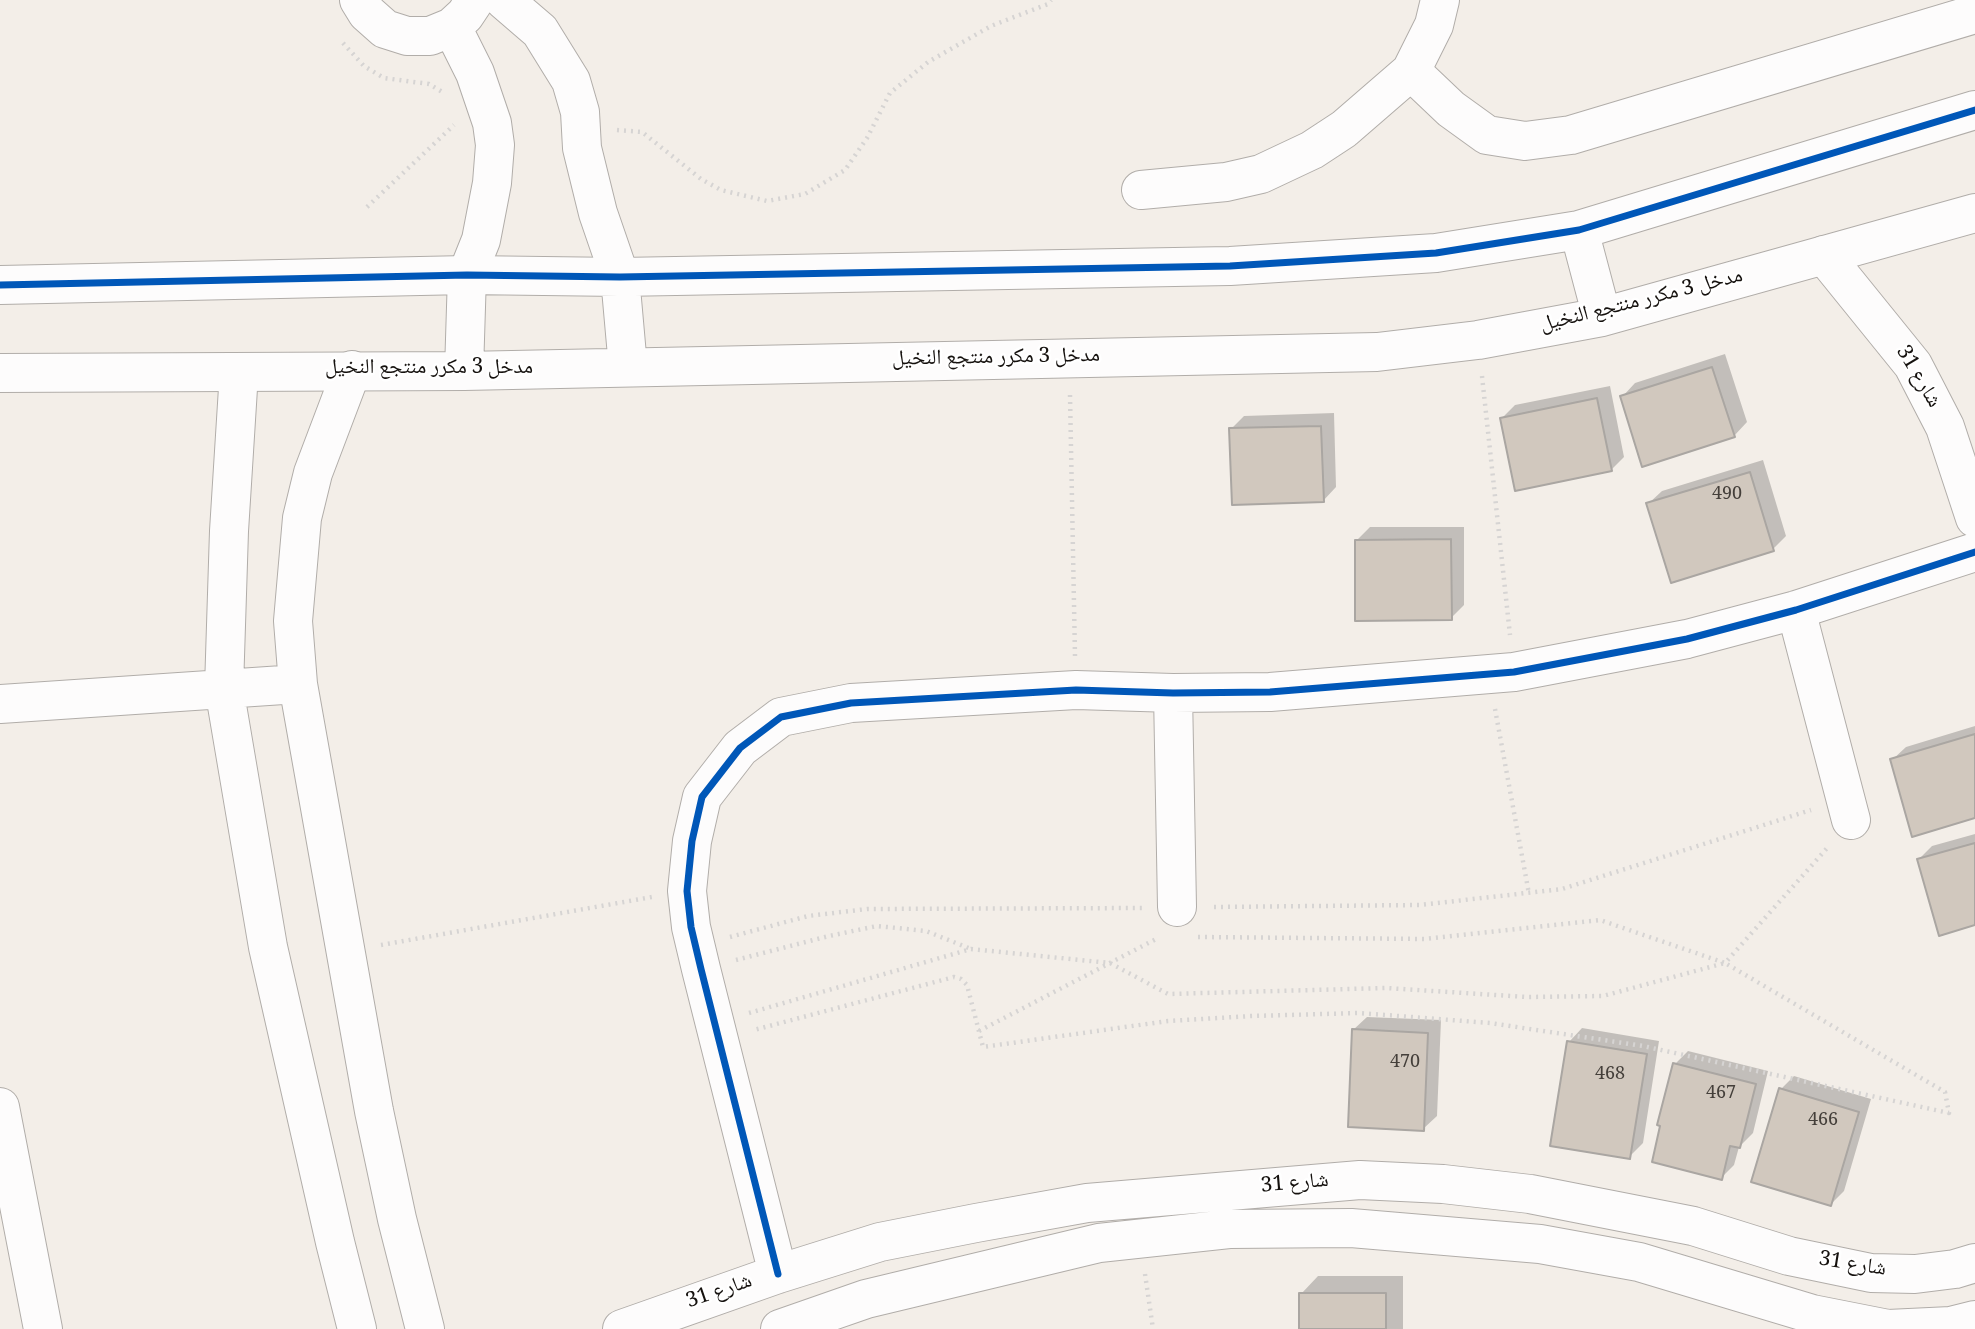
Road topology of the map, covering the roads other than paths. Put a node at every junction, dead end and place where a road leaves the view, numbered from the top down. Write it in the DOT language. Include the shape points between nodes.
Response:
graph roads {
  1 [pos="359,0"];
  2 [pos="505,0"];
  3 [pos="1440,0"];
  4 [pos="463,13"];
  5 [pos="1975,14"];
  6 [pos="1411,71"];
  7 [pos="1975,110"];
  8 [pos="1141,190"];
  9 [pos="1975,213"];
  10 [pos="1579,230"];
  11 [pos="1824,255"];
  12 [pos="467,275"];
  13 [pos="620,277"];
  14 [pos="0,285"];
  15 [pos="1602,317"];
  16 [pos="628,367"];
  17 [pos="352,370"];
  18 [pos="464,371"];
  19 [pos="239,372"];
  20 [pos="0,373"];
  21 [pos="1975,518"];
  22 [pos="1975,552"];
  23 [pos="1796,610"];
  24 [pos="298,684"];
  25 [pos="224,688"];
  26 [pos="1173,693"];
  27 [pos="0,704"];
  28 [pos="1849,809"];
  29 [pos="1176,927"];
  30 [pos="0,1107"];
  31 [pos="1755,1245"];
  32 [pos="1975,1263"];
  33 [pos="778,1274"];
  34 [pos="1740,1291"];
  35 [pos="1975,1320"];
  36 [pos="43,1329"];
  37 [pos="357,1329"];
  38 [pos="425,1329"];
  39 [pos="622,1329"];
  40 [pos="780,1329"];
  1 -- 4 [label="street" via="384,29 407,36 430,36"];
  2 -- 13 [label="street" via="540,31 570,81 598,213"];
  3 -- 6 [label="street" via="1434,25"];
  4 -- 12 [label="street" via="495,145 481,240"];
  5 -- 6 [label="street" via="1571,135 1525,141 1488,135 1451,109"];
  6 -- 8 [label="street" via="1343,129 1261,174"];
  7 -- 10 [label="street"];
  9 -- 11 [label="street, مدخل 3 مكرر منتجع النخيل"];
  10 -- 13 [label="street" via="1436,253 1230,266"];
  10 -- 15 [label="street"];
  11 -- 15 [label="street, مدخل 3 مكرر منتجع النخيل"];
  11 -- 21 [label="street, شارع 31" via="1913,365 1945,427"];
  12 -- 13 [label="street"];
  12 -- 14 [label="street"];
  12 -- 18 [label="street"];
  13 -- 16 [label="street"];
  15 -- 16 [label="street, مدخل 3 مكرر منتجع النخيل" via="1478,340 1377,352"];
  16 -- 18 [label="street, مدخل 3 مكرر منتجع النخيل"];
  17 -- 18 [label="street, مدخل 3 مكرر منتجع النخيل"];
  17 -- 19 [label="street, مدخل 3 مكرر منتجع النخيل"];
  17 -- 24 [label="street" via="313,473 302,518 293,621"];
  19 -- 20 [label="street, مدخل 3 مكرر منتجع النخيل"];
  19 -- 25 [label="street"];
  22 -- 23 [label="street"];
  23 -- 26 [label="street" via="1687,639 1501,674 1270,692"];
  23 -- 28 [label="street"];
  24 -- 25 [label="street"];
  24 -- 38 [label="street" via="374,1111"];
  25 -- 27 [label="street"];
  25 -- 37 [label="street" via="268,947"];
  26 -- 29 [label="street"];
  26 -- 33 [label="street" via="1076,690 850,703 781,717 740,748 702,797 687,891 716,1032"];
  30 -- 36 [label="street"];
  31 -- 32 [label="street, شارع 31" via="1871,1273 1915,1274"];
  31 -- 33 [label="street, شارع 31" via="1693,1226 1530,1194 1360,1180 1087,1203 880,1242"];
  31 -- 34 [label="street"];
  33 -- 39 [label="street, شارع 31"];
  34 -- 35 [label="street, شارع 31" via="1812,1314 1888,1329"];
  34 -- 40 [label="street, شارع 31" via="1640,1262 1553,1246 1351,1228 1229,1229 1099,1242 866,1299"];
}
